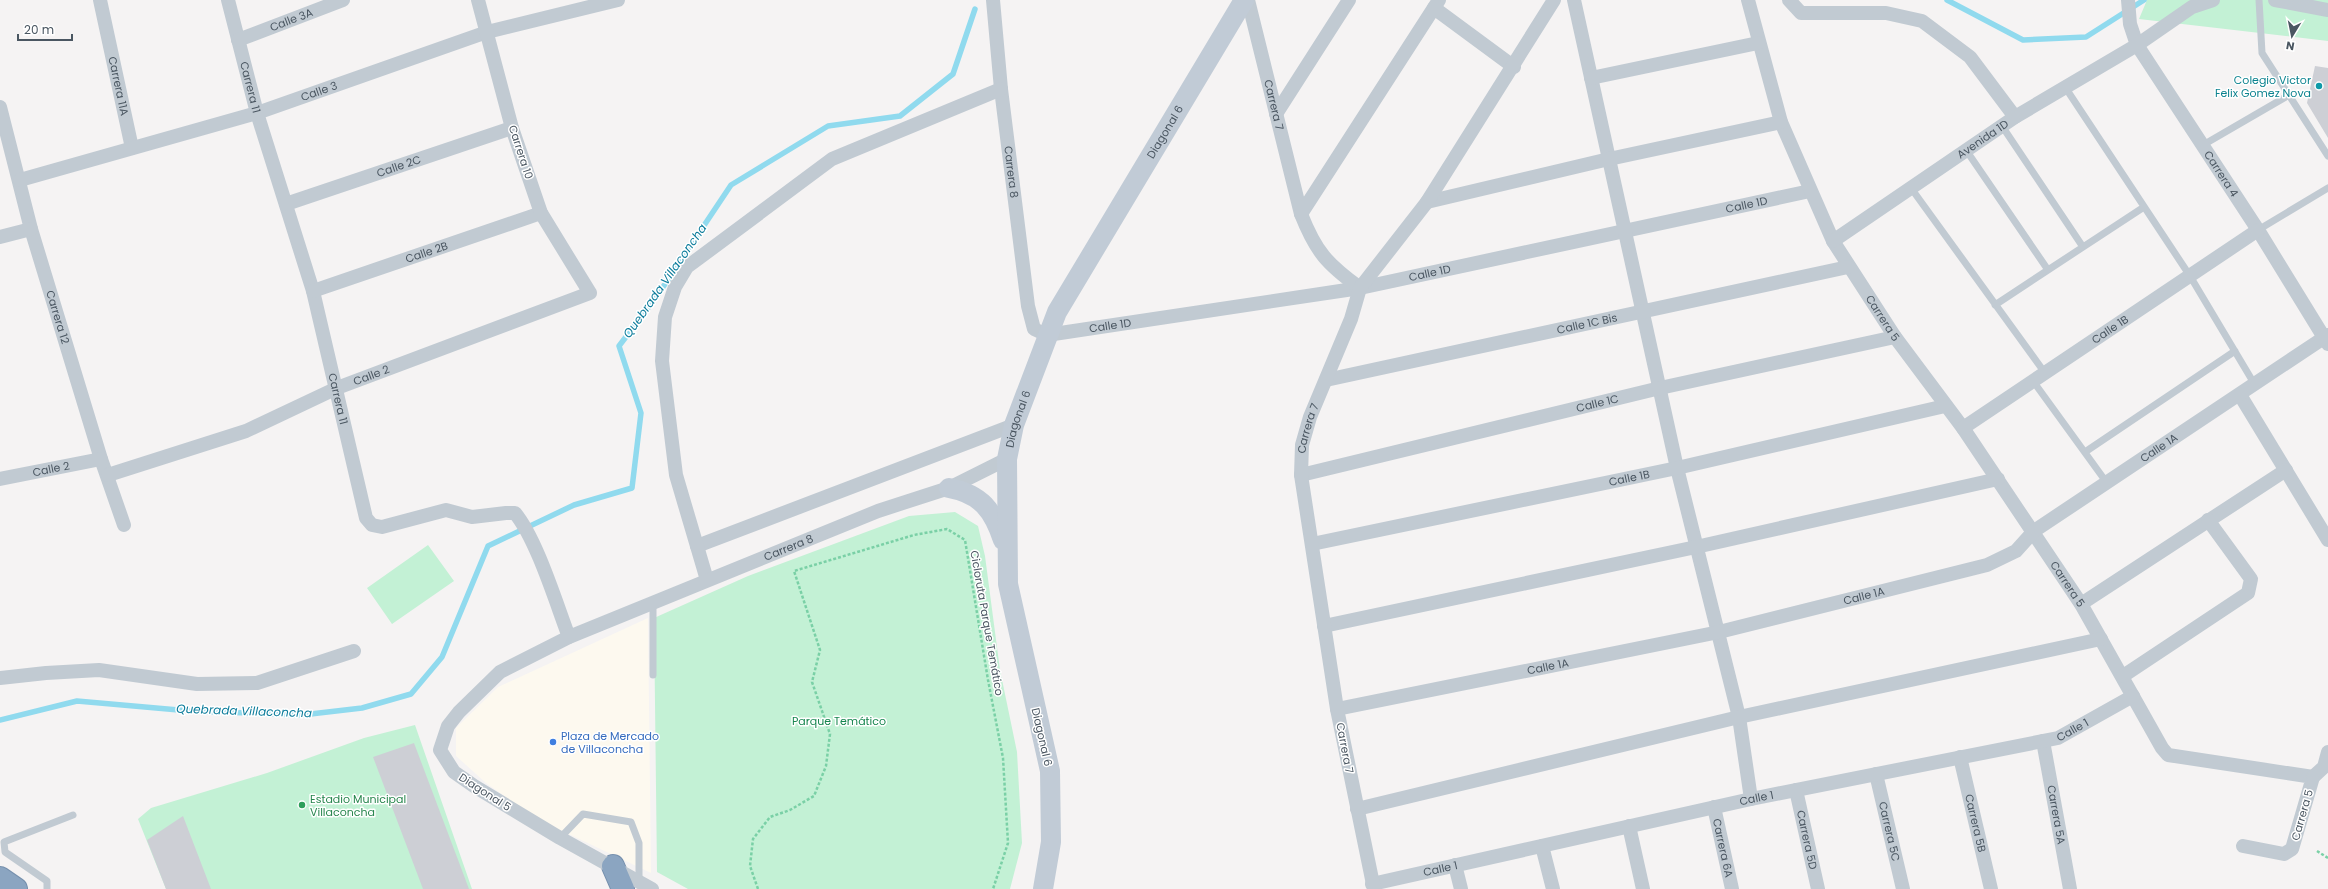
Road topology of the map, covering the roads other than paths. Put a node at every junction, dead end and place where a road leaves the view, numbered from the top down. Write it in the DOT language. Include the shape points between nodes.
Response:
graph roads {
  1 [pos="100,0"];
  2 [pos="228,0"];
  3 [pos="344,0"];
  4 [pos="478,0"];
  5 [pos="618,0"];
  6 [pos="993,0"];
  7 [pos="1244,0"];
  8 [pos="1248,0"];
  9 [pos="1349,0"];
  10 [pos="1554,0"];
  11 [pos="1576,0"];
  12 [pos="1748,0"];
  13 [pos="1789,0"];
  14 [pos="2128,0"];
  15 [pos="2213,0"];
  16 [pos="2259,0"];
  17 [pos="2275,0"];
  18 [pos="1436,4"];
  19 [pos="2328,10"];
  20 [pos="487,32"];
  21 [pos="238,40"];
  22 [pos="1758,43"];
  23 [pos="2137,44"];
  24 [pos="1514,67"];
  25 [pos="1591,78"];
  26 [pos="2065,87"];
  27 [pos="1001,89"];
  28 [pos="2289,95"];
  29 [pos="0,107"];
  30 [pos="257,113"];
  31 [pos="1276,114"];
  32 [pos="2015,117"];
  33 [pos="1781,122"];
  34 [pos="2002,126"];
  35 [pos="512,128"];
  36 [pos="2203,146"];
  37 [pos="132,148"];
  38 [pos="1966,150"];
  39 [pos="2328,156"];
  40 [pos="1609,159"];
  41 [pos="20,180"];
  42 [pos="1911,188"];
  43 [pos="2328,188"];
  44 [pos="1810,191"];
  45 [pos="1427,202"];
  46 [pos="286,204"];
  47 [pos="2144,207"];
  48 [pos="541,213"];
  49 [pos="1301,214"];
  50 [pos="31,229"];
  51 [pos="2258,230"];
  52 [pos="1626,232"];
  53 [pos="0,236"];
  54 [pos="1833,241"];
  55 [pos="2083,247"];
  56 [pos="1848,267"];
  57 [pos="2048,270"];
  58 [pos="2190,276"];
  59 [pos="1360,288"];
  60 [pos="312,291"];
  61 [pos="590,293"];
  62 [pos="1996,305"];
  63 [pos="1643,312"];
  64 [pos="1047,335"];
  65 [pos="1895,337"];
  66 [pos="2327,339"];
  67 [pos="2235,351"];
  68 [pos="2045,373"];
  69 [pos="1326,380"];
  70 [pos="2033,381"];
  71 [pos="2255,385"];
  72 [pos="337,388"];
  73 [pos="1660,388"];
  74 [pos="2240,395"];
  75 [pos="1945,406"];
  76 [pos="1014,425"];
  77 [pos="1963,428"];
  78 [pos="2085,452"];
  79 [pos="101,459"];
  80 [pos="1007,459"];
  81 [pos="1677,468"];
  82 [pos="2286,470"];
  83 [pos="108,474"];
  84 [pos="1301,475"];
  85 [pos="0,479"];
  86 [pos="1998,479"];
  87 [pos="2106,483"];
  88 [pos="948,488"];
  89 [pos="2208,520"];
  90 [pos="124,525"];
  91 [pos="2034,531"];
  92 [pos="2328,540"];
  93 [pos="1312,544"];
  94 [pos="697,546"];
  95 [pos="1696,547"];
  96 [pos="1007,553"];
  97 [pos="707,580"];
  98 [pos="652,603"];
  99 [pos="2081,604"];
  100 [pos="1324,626"];
  101 [pos="1719,632"];
  102 [pos="569,637"];
  103 [pos="2101,639"];
  104 [pos="354,651"];
  105 [pos="653,675"];
  106 [pos="2123,676"];
  107 [pos="0,678"];
  108 [pos="2135,700"];
  109 [pos="1337,709"];
  110 [pos="1739,717"];
  111 [pos="2043,741"];
  112 [pos="2328,752"];
  113 [pos="1960,758"];
  114 [pos="1876,774"];
  115 [pos="2313,778"];
  116 [pos="1796,790"];
  117 [pos="1751,799"];
  118 [pos="1714,807"];
  119 [pos="1357,809"];
  120 [pos="73,815"];
  121 [pos="1629,826"];
  122 [pos="560,838"];
  123 [pos="1542,846"];
  124 [pos="2243,846"];
  125 [pos="1455,865"];
  126 [pos="613,866"];
  127 [pos="0,878"];
  128 [pos="1373,886"];
  129 [pos="638,887"];
  130 [pos="16,889"];
  131 [pos="47,889"];
  132 [pos="1043,889"];
  133 [pos="1461,889"];
  134 [pos="1553,889"];
  135 [pos="1643,889"];
  136 [pos="1732,889"];
  137 [pos="1818,889"];
  138 [pos="1904,889"];
  139 [pos="1991,889"];
  140 [pos="2070,889"];
  1 -- 37 [label="street, Carrera 11A"];
  2 -- 21 [label="street, Carrera 11"];
  3 -- 21 [label="street, Calle 3A"];
  4 -- 20 [label="street, Carrera 10"];
  5 -- 20 [label="street, Calle 3"];
  6 -- 27 [label="street, Carrera 8"];
  7 -- 64 [label="street, Diagonal 6" via="1057,312"];
  8 -- 31 [label="street, Carrera 7"];
  9 -- 31 [label="street"];
  10 -- 24 [label="street"];
  11 -- 25 [label="street"];
  12 -- 22 [label="street, Carrera 5"];
  13 -- 32 [label="street" via="1801,13 1886,13 1922,21 1970,57"];
  14 -- 23 [label="street, Carrera 4" via="2130,24"];
  15 -- 23 [label="street, Avenida 1D" via="2192,8"];
  16 -- 28 [label="lane" via="2262,53"];
  17 -- 19 [label="street"];
  18 -- 24 [label="street"];
  18 -- 49 [label="street"];
  20 -- 30 [label="street, Calle 3"];
  20 -- 35 [label="street, Carrera 10"];
  21 -- 30 [label="street, Carrera 11"];
  22 -- 25 [label="street"];
  22 -- 33 [label="street, Carrera 5"];
  23 -- 26 [label="street, Avenida 1D"];
  23 -- 36 [label="street, Carrera 4"];
  24 -- 45 [label="street"];
  25 -- 40 [label="street"];
  26 -- 32 [label="street, Avenida 1D"];
  26 -- 47 [label="lane"];
  27 -- 64 [label="street, Carrera 8" via="1028,306 1034,329"];
  27 -- 94 [label="street" via="832,159 687,267 675,287 665,317 662,361 676,475"];
  28 -- 36 [label="lane"];
  28 -- 39 [label="lane"];
  29 -- 41 [label="street, Carrera 12"];
  30 -- 37 [label="street, Calle 3"];
  30 -- 46 [label="street, Carrera 11"];
  31 -- 49 [label="street, Carrera 7"];
  32 -- 34 [label="street, Avenida 1D"];
  33 -- 40 [label="street"];
  33 -- 44 [label="street, Carrera 5"];
  34 -- 38 [label="street, Avenida 1D"];
  34 -- 55 [label="lane"];
  35 -- 46 [label="street, Calle 2C"];
  35 -- 48 [label="street, Carrera 10"];
  36 -- 51 [label="street, Carrera 4"];
  37 -- 41 [label="street, Calle 3"];
  38 -- 42 [label="street, Avenida 1D"];
  38 -- 57 [label="lane"];
  40 -- 45 [label="street"];
  40 -- 52 [label="street"];
  41 -- 50 [label="street, Carrera 12"];
  42 -- 54 [label="street, Avenida 1D"];
  42 -- 62 [label="lane"];
  43 -- 51 [label="lane"];
  44 -- 52 [label="street, Calle 1D"];
  44 -- 54 [label="street, Carrera 5"];
  45 -- 59 [label="street"];
  46 -- 60 [label="street, Carrera 11"];
  47 -- 55 [label="lane"];
  47 -- 58 [label="lane"];
  48 -- 60 [label="street, Calle 2B"];
  48 -- 61 [label="street, Carrera 10"];
  49 -- 59 [label="street, Carrera 7" via="1315,247 1335,270"];
  50 -- 53 [label="street"];
  50 -- 79 [label="street, Carrera 12"];
  51 -- 58 [label="street, Calle 1B"];
  51 -- 66 [label="street, Carrera 4"];
  52 -- 59 [label="street, Calle 1D"];
  52 -- 63 [label="street"];
  54 -- 56 [label="street, Carrera 5"];
  55 -- 57 [label="lane"];
  56 -- 63 [label="street, Calle 1C Bis"];
  56 -- 65 [label="street, Carrera 5"];
  57 -- 62 [label="lane"];
  58 -- 67 [label="lane"];
  58 -- 68 [label="street, Calle 1B"];
  59 -- 64 [label="street, Calle 1D"];
  59 -- 69 [label="street, Carrera 7" via="1351,319"];
  60 -- 72 [label="street, Carrera 11"];
  61 -- 72 [label="street, Calle 2"];
  62 -- 68 [label="lane"];
  63 -- 69 [label="street, Calle 1C Bis"];
  63 -- 73 [label="street"];
  64 -- 76 [label="street, Diagonal 6"];
  65 -- 73 [label="street, Calle 1C"];
  65 -- 75 [label="street, Carrera 5"];
  66 -- 71 [label="street, Calle 1A"];
  67 -- 71 [label="lane"];
  67 -- 78 [label="lane"];
  68 -- 70 [label="street, Calle 1B"];
  69 -- 84 [label="street, Carrera 7" via="1310,417 1302,445"];
  70 -- 77 [label="street, Calle 1B"];
  70 -- 78 [label="lane"];
  71 -- 74 [label="street, Calle 1A"];
  72 -- 83 [label="street, Calle 2" via="246,431"];
  72 -- 102 [label="street, Carrera 11" via="366,518 372,525 382,527 446,510 472,517 506,512 515,514 521,520 533,545"];
  73 -- 81 [label="street"];
  73 -- 84 [label="street, Calle 1C"];
  74 -- 82 [label="street"];
  74 -- 87 [label="street, Calle 1A"];
  75 -- 77 [label="street, Carrera 5"];
  75 -- 81 [label="street, Calle 1B"];
  76 -- 80 [label="street, Diagonal 6"];
  76 -- 94 [label="street"];
  77 -- 86 [label="street, Carrera 5"];
  78 -- 87 [label="lane"];
  79 -- 83 [label="street, Carrera 12"];
  79 -- 85 [label="street, Calle 2"];
  80 -- 88 [label="street, Carrera 8"];
  80 -- 96 [label="street, Diagonal 6"];
  81 -- 93 [label="street, Calle 1B"];
  81 -- 95 [label="street"];
  82 -- 89 [label="street"];
  82 -- 92 [label="street"];
  83 -- 90 [label="street, Carrera 12"];
  84 -- 93 [label="street, Carrera 7"];
  86 -- 91 [label="street, Carrera 5"];
  86 -- 95 [label="street"];
  87 -- 91 [label="street, Calle 1A"];
  88 -- 96 [label="street" via="967,493 983,503 996,520"];
  88 -- 97 [label="street, Carrera 8" via="878,511"];
  89 -- 99 [label="street"];
  89 -- 106 [label="street" via="2251,579 2248,593"];
  91 -- 99 [label="street, Carrera 5"];
  91 -- 101 [label="street, Calle 1A" via="2016,551 1987,565"];
  93 -- 100 [label="street, Carrera 7"];
  94 -- 97 [label="street"];
  95 -- 100 [label="street"];
  95 -- 101 [label="street"];
  96 -- 132 [label="street, Diagonal 6" via="1008,584 1050,771 1051,842"];
  97 -- 98 [label="street, Carrera 8"];
  98 -- 102 [label="street, Carrera 8"];
  98 -- 105 [label="lane"];
  99 -- 103 [label="street, Carrera 5"];
  100 -- 109 [label="street, Carrera 7"];
  101 -- 109 [label="street, Calle 1A"];
  101 -- 110 [label="street"];
  102 -- 122 [label="street, Diagonal 5" via="500,672 451,722 440,750 454,772"];
  103 -- 106 [label="street, Carrera 5"];
  103 -- 110 [label="street"];
  104 -- 107 [label="street" via="257,683 197,684 99,670"];
  106 -- 108 [label="street, Carrera 5"];
  108 -- 111 [label="street, Calle 1" via="2058,738"];
  108 -- 115 [label="street, Carrera 5" via="2168,755"];
  109 -- 119 [label="street, Carrera 7"];
  110 -- 117 [label="street"];
  110 -- 119 [label="street"];
  111 -- 113 [label="street, Calle 1"];
  111 -- 140 [label="street, Carrera 5A"];
  112 -- 115 [label="street" via="2324,766"];
  113 -- 114 [label="street, Calle 1"];
  113 -- 139 [label="street, Carrera 5B"];
  114 -- 116 [label="street, Calle 1"];
  114 -- 138 [label="street, Carrera 5C"];
  115 -- 124 [label="street, Carrera 5" via="2292,849 2284,854"];
  116 -- 117 [label="street, Calle 1"];
  116 -- 137 [label="street, Carrera 5D"];
  117 -- 118 [label="street, Calle 1"];
  118 -- 121 [label="street, Calle 1"];
  118 -- 136 [label="street, Carrera 6A"];
  119 -- 128 [label="street, Carrera 7"];
  120 -- 131 [label="lane" via="4,842 5,852 47,881"];
  121 -- 123 [label="street, Calle 1"];
  121 -- 135 [label="street"];
  122 -- 126 [label="street, Diagonal 5"];
  122 -- 129 [label="lane" via="582,814 630,822 638,843"];
  123 -- 125 [label="street, Calle 1"];
  123 -- 134 [label="street"];
  125 -- 128 [label="street, Calle 1"];
  125 -- 133 [label="street"];
  126 -- 129 [label="highway"];
  127 -- 130 [label="highway"];
}
